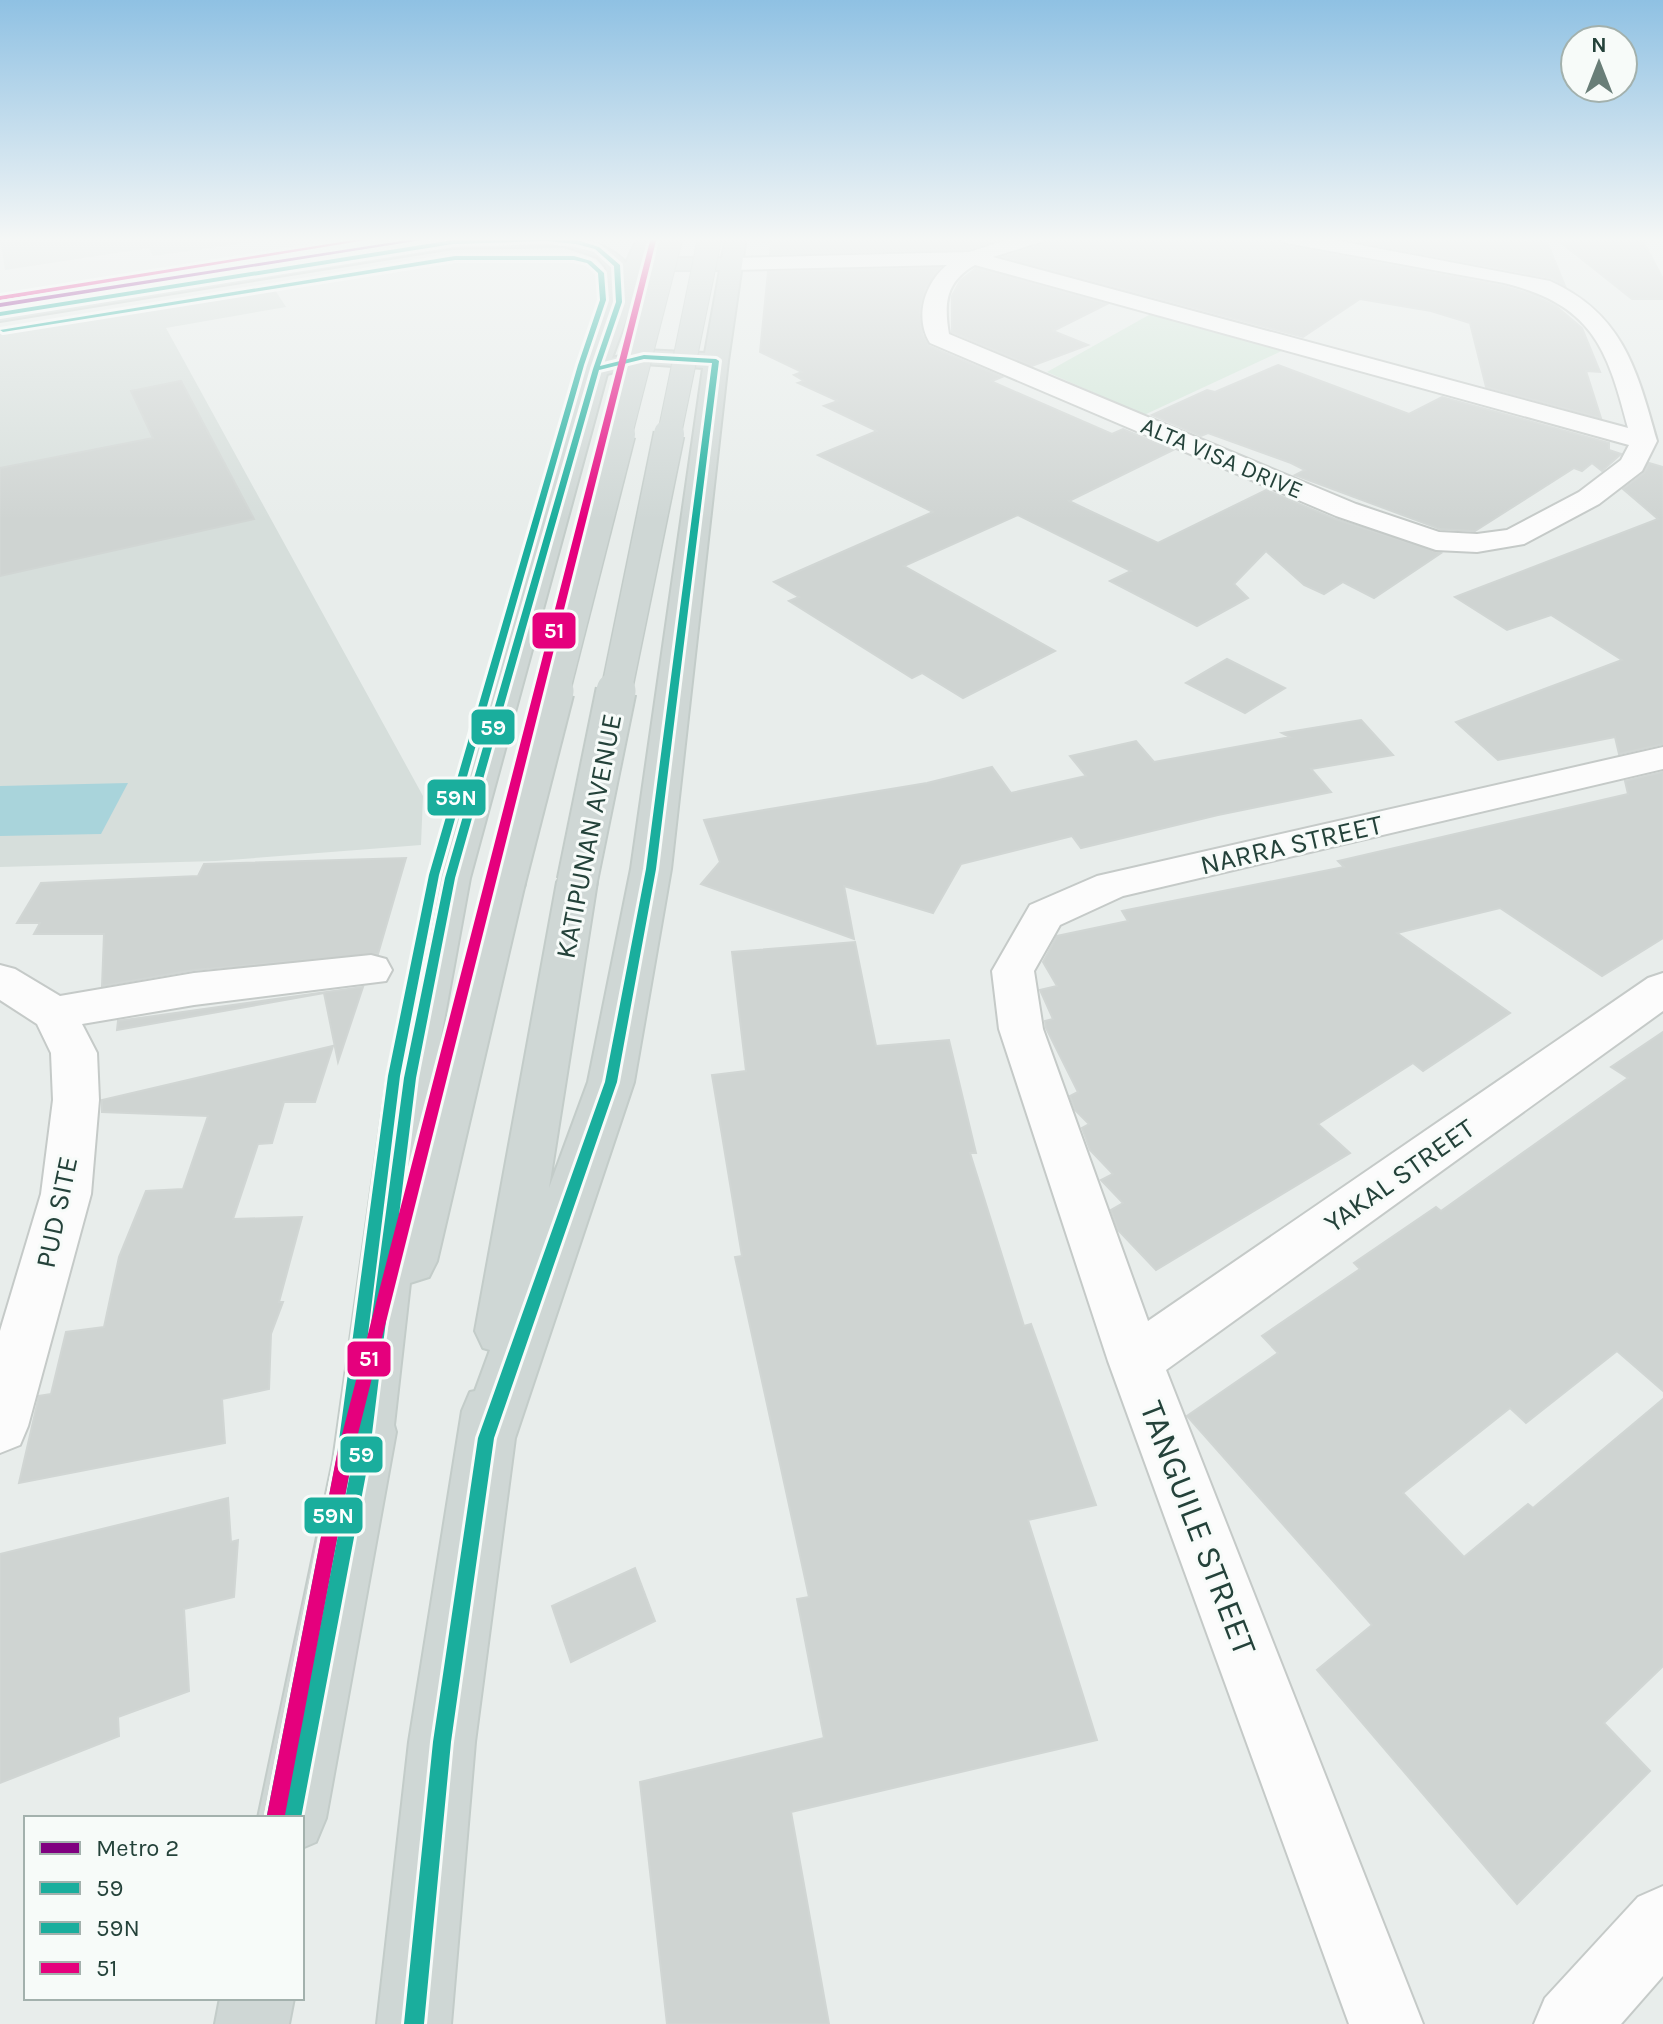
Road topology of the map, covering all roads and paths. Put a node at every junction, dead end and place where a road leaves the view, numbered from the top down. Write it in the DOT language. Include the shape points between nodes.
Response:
graph roads {
  1 [pos="609,331"];
  2 [pos="645,331"];
  3 [pos="691,331"];
  4 [pos="721,331"];
  5 [pos="937,331"];
  6 [pos="1242,331"];
  7 [pos="1604,331"];
  8 [pos="719,347"];
  9 [pos="601,354"];
  10 [pos="1644,441"];
  11 [pos="1663,758"];
  12 [pos="371,970"];
  13 [pos="0,980"];
  14 [pos="1663,989"];
  15 [pos="54,1013"];
  16 [pos="1021,1029"];
  17 [pos="1135,1361"];
  18 [pos="0,1426"];
  19 [pos="486,1438"];
  20 [pos="361,1458"];
  21 [pos="292,1816"];
  22 [pos="1663,1922"];
  23 [pos="257,2000"];
  24 [pos="252,2024"];
  25 [pos="414,2024"];
  26 [pos="1386,2024"];
  27 [pos="1571,2024"];
  1 -- 9 [label="main road"];
  2 -- 20 [label="main road, bridge"];
  3 -- 19 [label="main road, KATIPUNAN AVENUE, bridge" via="572,911"];
  4 -- 8 [label="main road, KATIPUNAN AVENUE"];
  5 -- 10 [label="street, ALTA VISA DRIVE" via="938,338 1346,510 1436,541 1514,538 1589,498 1632,465"];
  6 -- 10 [label="street"];
  7 -- 10 [label="street" via="1626,374"];
  8 -- 9 [label="main road" via="644,357"];
  8 -- 19 [label="main road, KATIPUNAN AVENUE" via="651,869 611,1082"];
  9 -- 20 [label="main road" via="450,878 410,1078"];
  11 -- 16 [label="street, NARRA STREET" via="1111,885 1045,915 1013,971"];
  12 -- 15 [label="street" via="194,989"];
  13 -- 15 [label="street"];
  14 -- 17 [label="street, YAKAL STREET"];
  15 -- 18 [label="street, PUD SITE" via="74,1053 76,1100 66,1194"];
  16 -- 17 [label="street, TANGUILE STREET"];
  17 -- 26 [label="street, TANGUILE STREET"];
  19 -- 25 [label="main road, KATIPUNAN AVENUE" via="442,1742"];
  20 -- 21 [label="main road"];
  22 -- 27 [label="street"];
  23 -- 24 [label="main road"];
}
